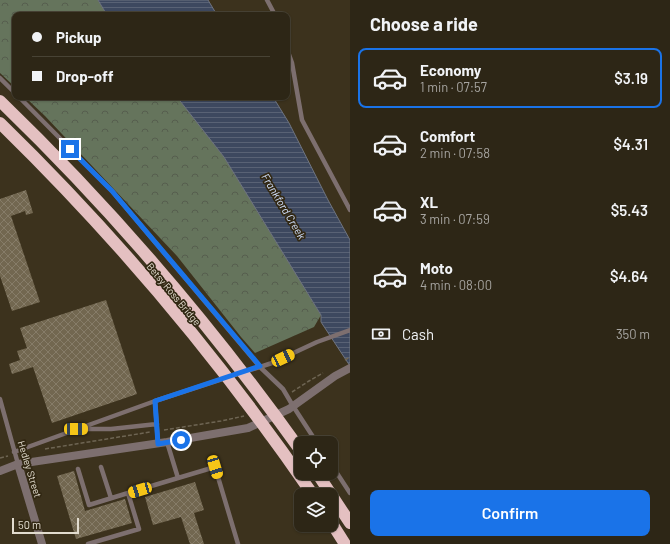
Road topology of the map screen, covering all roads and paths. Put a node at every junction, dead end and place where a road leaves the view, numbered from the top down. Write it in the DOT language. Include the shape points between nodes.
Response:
graph roads {
  1 [pos="267,0"];
  2 [pos="273,12"];
  3 [pos="290,57"];
  4 [pos="0,78"];
  5 [pos="12,90"];
  6 [pos="22,100"];
  7 [pos="0,101"];
  8 [pos="0,122"];
  9 [pos="350,210"];
  10 [pos="350,330"];
  11 [pos="260,366"];
  12 [pos="350,368"];
  13 [pos="326,372"];
  14 [pos="287,396"];
  15 [pos="0,399"];
  16 [pos="155,401"];
  17 [pos="293,406"];
  18 [pos="248,415"];
  19 [pos="156,424"];
  20 [pos="76,429"];
  21 [pos="157,431"];
  22 [pos="312,436"];
  23 [pos="167,442"];
  24 [pos="294,442"];
  25 [pos="158,444"];
  26 [pos="43,449"];
  27 [pos="14,453"];
  28 [pos="0,458"];
  29 [pos="18,464"];
  30 [pos="101,467"];
  31 [pos="78,469"];
  32 [pos="0,471"];
  33 [pos="338,475"];
  34 [pos="178,478"];
  35 [pos="322,480"];
  36 [pos="308,488"];
  37 [pos="128,493"];
  38 [pos="350,493"];
  39 [pos="111,498"];
  40 [pos="350,523"];
  41 [pos="337,532"];
  42 [pos="42,544"];
  43 [pos="88,544"];
  44 [pos="238,544"];
  45 [pos="345,544"];
  1 -- 2 [label="lane"];
  3 -- 9 [label="lane" via="302,120"];
  4 -- 5 [label="lane"];
  6 -- 11 [label="lane" via="112,191"];
  7 -- 24 [label="highway, Betsy Ross Bridge, bridge" via="85,186 151,259 238,366"];
  8 -- 36 [label="highway, Betsy Ross Bridge, bridge" via="79,203 165,300 230,381"];
  10 -- 11 [label="lane"];
  11 -- 14 [label="lane"];
  11 -- 16 [label="lane"];
  12 -- 17 [label="street"];
  13 -- 14 [label="path"];
  14 -- 17 [label="lane"];
  15 -- 27 [label="lane, Hedley Street"];
  16 -- 19 [label="lane"];
  16 -- 20 [label="lane"];
  17 -- 22 [label="lane"];
  17 -- 23 [label="street" via="248,428"];
  18 -- 21 [label="path"];
  19 -- 20 [label="lane" via="111,429"];
  19 -- 21 [label="lane"];
  20 -- 27 [label="lane"];
  21 -- 25 [label="lane"];
  21 -- 26 [label="path"];
  23 -- 25 [label="street"];
  23 -- 34 [label="lane"];
  25 -- 29 [label="street"];
  27 -- 28 [label="path"];
  27 -- 29 [label="lane, Hedley Street"];
  29 -- 32 [label="street"];
  29 -- 42 [label="street, Hedley Street"];
  30 -- 39 [label="lane"];
  31 -- 39 [label="lane" via="89,505"];
  33 -- 38 [label="lane"];
  34 -- 37 [label="lane"];
  34 -- 44 [label="lane" via="215,467"];
  35 -- 40 [label="highway"];
  37 -- 39 [label="lane"];
  37 -- 43 [label="lane" via="138,529"];
  41 -- 45 [label="highway"];
}
